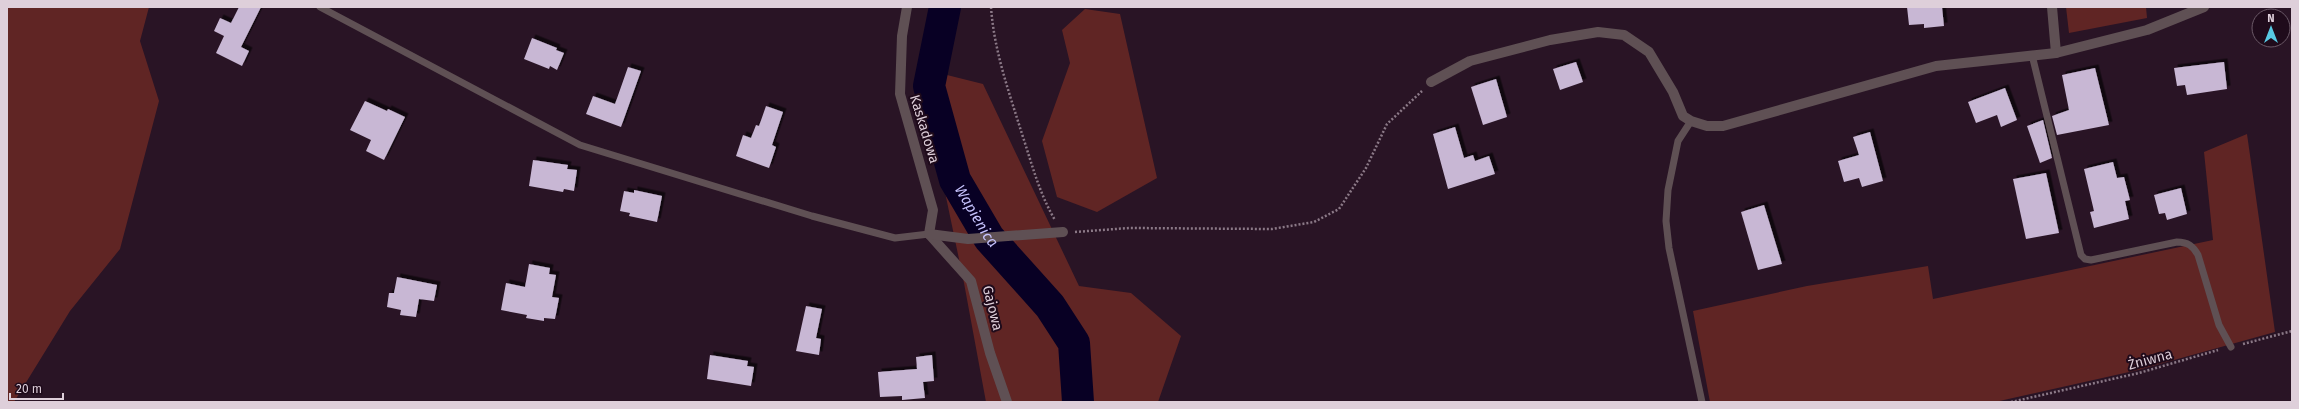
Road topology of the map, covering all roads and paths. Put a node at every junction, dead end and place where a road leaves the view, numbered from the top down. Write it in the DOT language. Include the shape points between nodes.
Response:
graph roads {
  1 [pos="320,7"];
  2 [pos="907,7"];
  3 [pos="991,7"];
  4 [pos="2052,7"];
  5 [pos="2204,7"];
  6 [pos="2056,53"];
  7 [pos="2032,55"];
  8 [pos="1431,82"];
  9 [pos="1691,121"];
  10 [pos="1063,232"];
  11 [pos="929,234"];
  12 [pos="2292,330"];
  13 [pos="2231,346"];
  14 [pos="1007,402"];
  15 [pos="1702,402"];
  16 [pos="2011,402"];
  1 -- 11 [label="lane" via="580,145 812,216 895,238"];
  2 -- 11 [label="street, Kaskadowa" via="902,36 900,94 933,210"];
  3 -- 10 [label="path" via="993,35 1004,78 1043,200"];
  4 -- 6 [label="street"];
  5 -- 6 [label="street" via="2146,30"];
  6 -- 7 [label="street"];
  7 -- 9 [label="street" via="1936,66 1723,126 1706,126"];
  7 -- 13 [label="lane" via="2081,255 2091,260 2177,242 2194,247 2219,325"];
  8 -- 9 [label="street" via="1470,61 1550,40 1598,32 1624,35 1649,52 1673,92 1683,116"];
  8 -- 10 [label="path" via="1387,124 1366,168 1339,209 1314,222 1272,229 1129,228"];
  9 -- 15 [label="lane" via="1678,141 1668,190 1666,221 1669,248"];
  10 -- 11 [label="street" via="968,239"];
  11 -- 14 [label="street, Gajowa" via="971,281 990,353"];
  12 -- 13 [label="path, Żniwna"];
  13 -- 16 [label="path, Żniwna" via="2139,373"];
}
